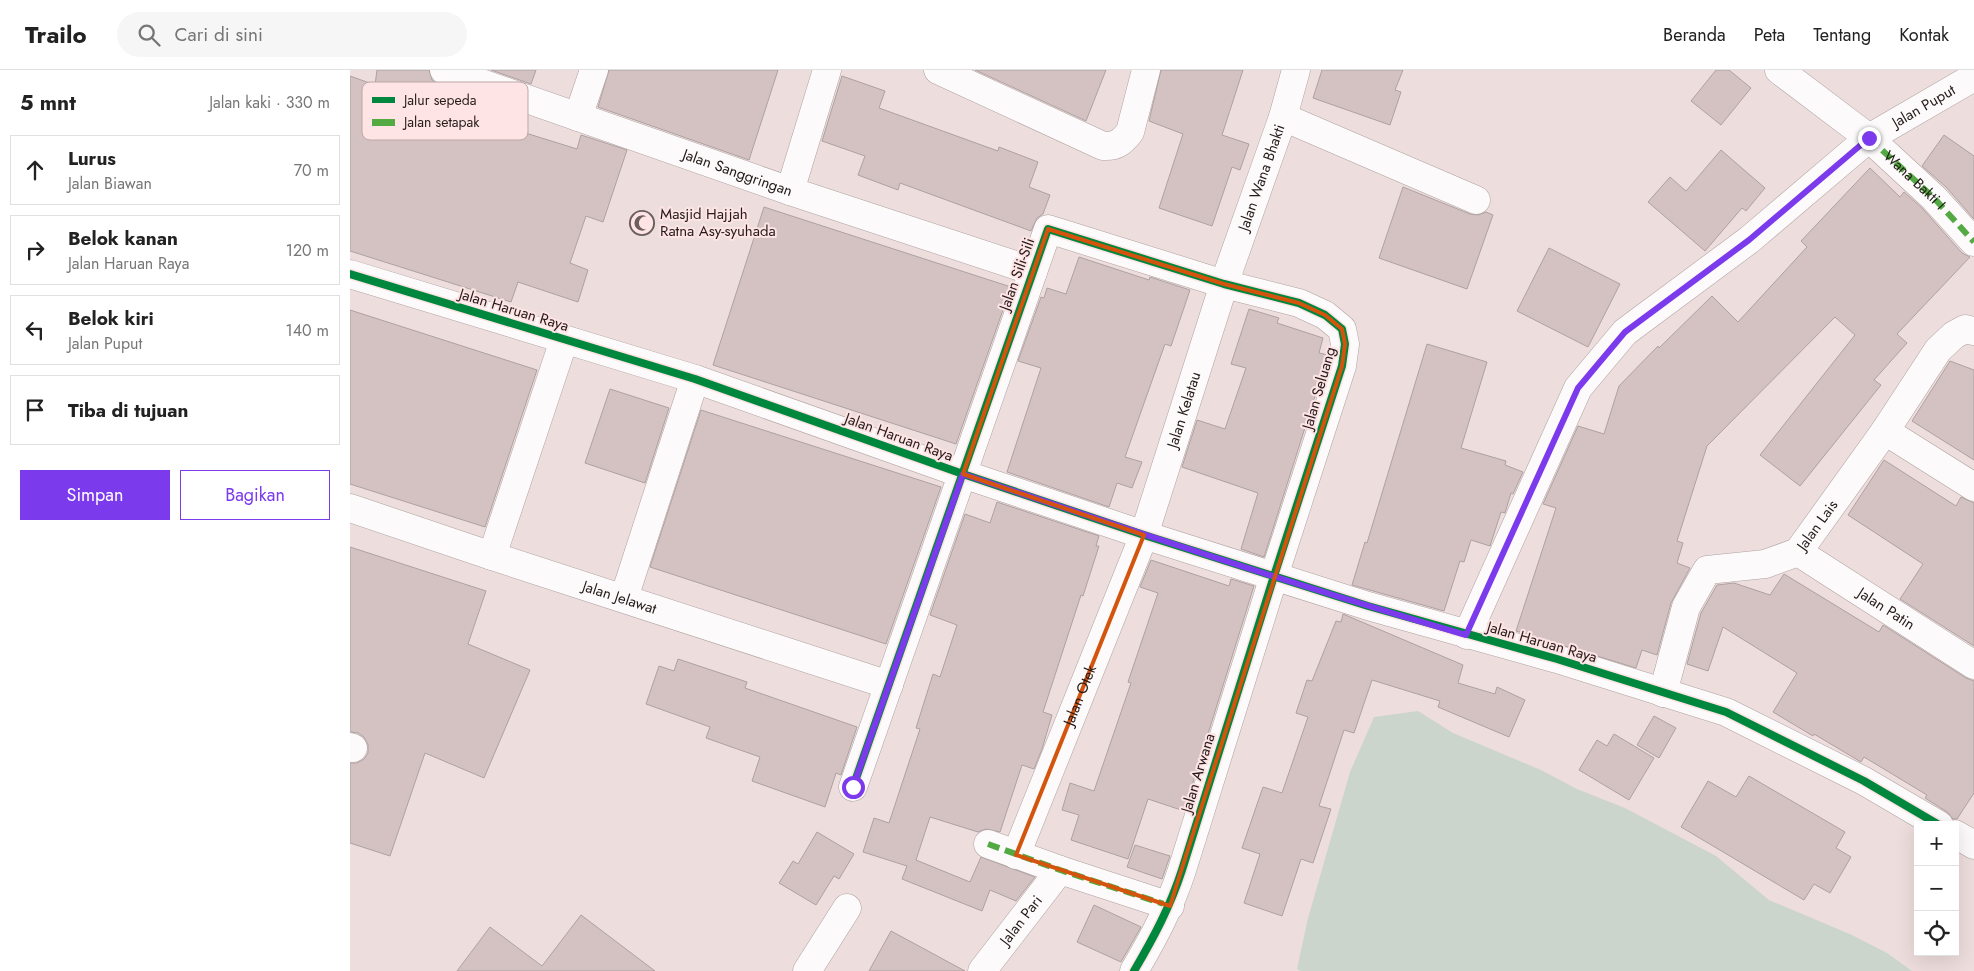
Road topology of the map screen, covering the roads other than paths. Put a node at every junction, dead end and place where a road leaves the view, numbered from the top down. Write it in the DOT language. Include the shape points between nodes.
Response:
graph roads {
  1 [pos="444,70"];
  2 [pos="594,70"];
  3 [pos="827,70"];
  4 [pos="938,70"];
  5 [pos="1146,70"];
  6 [pos="1296,70"];
  7 [pos="1780,70"];
  8 [pos="1974,77"];
  9 [pos="478,82"];
  10 [pos="528,99"];
  11 [pos="578,117"];
  12 [pos="1283,117"];
  13 [pos="1869,138"];
  14 [pos="790,191"];
  15 [pos="1476,200"];
  16 [pos="1974,242"];
  17 [pos="1033,271"];
  18 [pos="350,274"];
  19 [pos="1224,284"];
  20 [pos="1974,331"];
  21 [pos="564,340"];
  22 [pos="695,379"];
  23 [pos="1885,431"];
  24 [pos="963,474"];
  25 [pos="1974,488"];
  26 [pos="350,508"];
  27 [pos="1144,535"];
  28 [pos="1798,552"];
  29 [pos="492,556"];
  30 [pos="1274,576"];
  31 [pos="624,598"];
  32 [pos="1466,635"];
  33 [pos="1974,664"];
  34 [pos="889,685"];
  35 [pos="1663,693"];
  36 [pos="853,787"];
  37 [pos="1932,821"];
  38 [pos="1959,836"];
  39 [pos="988,844"];
  40 [pos="1974,845"];
  41 [pos="1016,855"];
  42 [pos="1060,870"];
  43 [pos="1170,906"];
  44 [pos="847,908"];
  45 [pos="807,971"];
  46 [pos="982,971"];
  47 [pos="1134,971"];
  1 -- 9 [label="street, Jalan Sanggringan"];
  2 -- 11 [label="street"];
  3 -- 14 [label="street"];
  4 -- 5 [label="street" via="1103,146 1114,146 1130,132"];
  6 -- 12 [label="street, Jalan Wana Bhakti"];
  7 -- 13 [label="street, Wana Bakti I"];
  8 -- 13 [label="street, Jalan Puput"];
  10 -- 11 [label="street, Jalan Sanggringan"];
  11 -- 14 [label="street, Jalan Sanggringan"];
  12 -- 15 [label="street"];
  12 -- 19 [label="street, Jalan Wana Bhakti"];
  13 -- 16 [label="street, Wana Bakti I" via="1934,198"];
  13 -- 32 [label="street, Jalan Puput" via="1749,240 1625,332 1578,388"];
  14 -- 17 [label="street, Jalan Sanggringan"];
  17 -- 19 [label="street, Jalan Sili-Sili" via="1048,230"];
  17 -- 24 [label="street, Jalan Sili-Sili"];
  18 -- 21 [label="street, Jalan Haruan Raya"];
  19 -- 27 [label="street, Jalan Kelatau"];
  19 -- 30 [label="street, Jalan Seluang" via="1299,303 1325,315 1342,329 1345,344 1342,366"];
  20 -- 23 [label="street, Jalan Lais" via="1965,329 1938,350"];
  21 -- 22 [label="street, Jalan Haruan Raya"];
  21 -- 29 [label="street"];
  22 -- 24 [label="street, Jalan Haruan Raya"];
  22 -- 31 [label="street"];
  23 -- 25 [label="street"];
  23 -- 28 [label="street, Jalan Lais"];
  24 -- 27 [label="street, Jalan Haruan Raya"];
  24 -- 34 [label="street, Jalan Sili-Sili"];
  26 -- 29 [label="street, Jalan Jelawat"];
  27 -- 30 [label="street, Jalan Haruan Raya"];
  27 -- 41 [label="street, Jalan Otek"];
  28 -- 33 [label="street, Jalan Patin"];
  28 -- 35 [label="street, Jalan Lais" via="1765,564 1707,570 1686,607"];
  29 -- 31 [label="street, Jalan Jelawat"];
  30 -- 32 [label="street, Jalan Haruan Raya"];
  30 -- 43 [label="street, Jalan Arwana"];
  31 -- 34 [label="street, Jalan Jelawat"];
  32 -- 35 [label="street, Jalan Haruan Raya" via="1557,659"];
  34 -- 36 [label="street, Jalan Sili-Sili"];
  35 -- 37 [label="street, Jalan Haruan Raya" via="1726,712 1864,781"];
  38 -- 40 [label="street"];
  39 -- 41 [label="street"];
  41 -- 42 [label="street"];
  42 -- 43 [label="street"];
  42 -- 46 [label="street, Jalan Pari"];
  43 -- 47 [label="street, Jalan Arwana"];
  44 -- 45 [label="street"];
}
